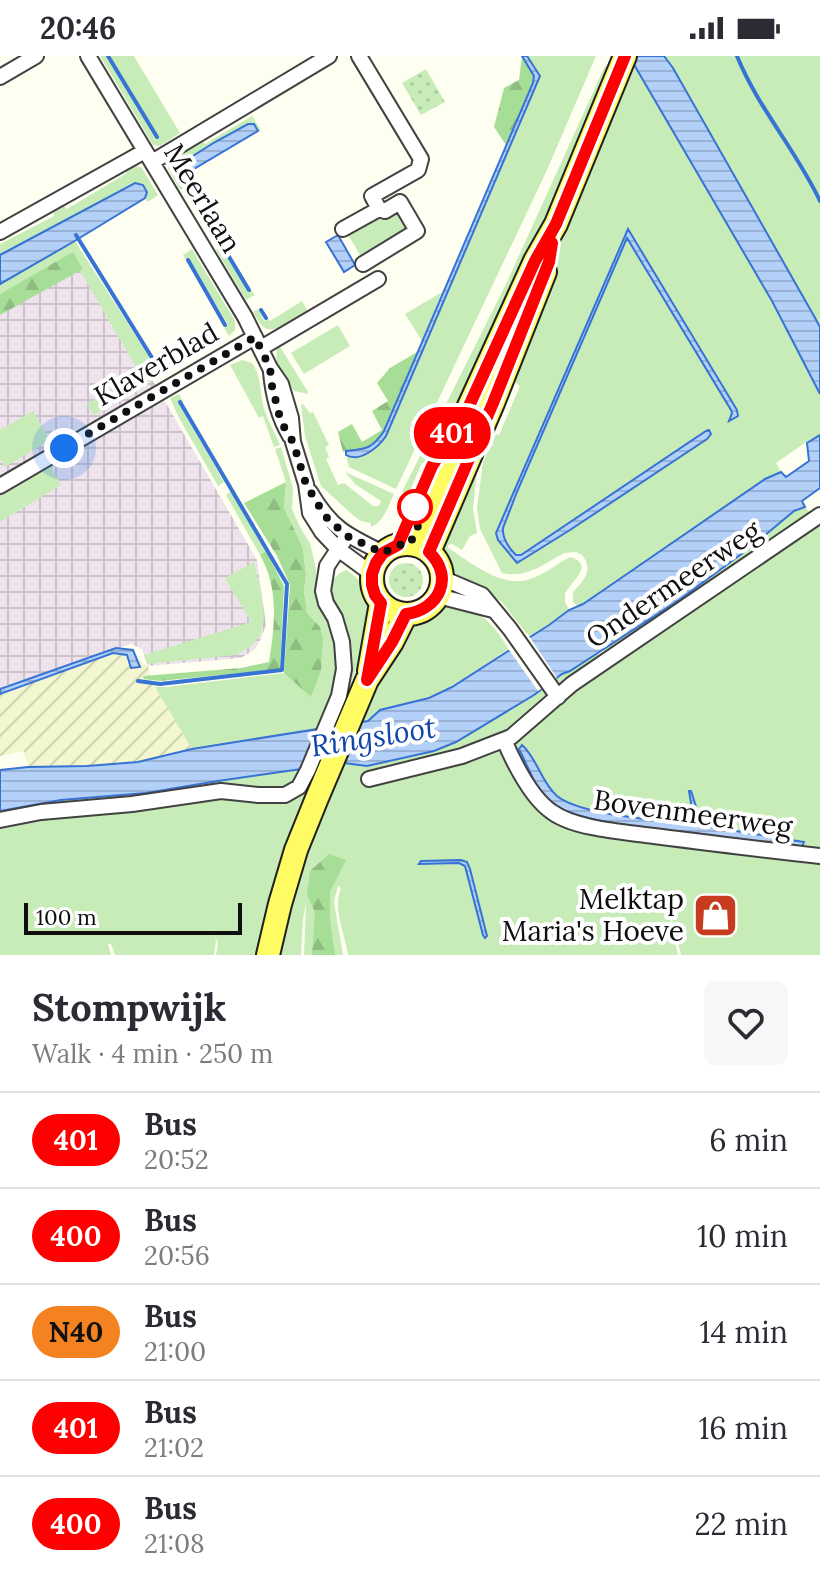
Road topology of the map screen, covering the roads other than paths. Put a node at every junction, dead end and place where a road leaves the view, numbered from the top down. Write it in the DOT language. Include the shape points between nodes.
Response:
graph roads {
  1 [pos="36,56"];
  2 [pos="88,56"];
  3 [pos="329,56"];
  4 [pos="359,56"];
  5 [pos="625,56"];
  6 [pos="20,60"];
  7 [pos="0,77"];
  8 [pos="148,157"];
  9 [pos="379,209"];
  10 [pos="343,229"];
  11 [pos="0,232"];
  12 [pos="363,264"];
  13 [pos="378,279"];
  14 [pos="258,342"];
  15 [pos="306,484"];
  16 [pos="0,486"];
  17 [pos="820,515"];
  18 [pos="347,536"];
  19 [pos="420,548"];
  20 [pos="338,549"];
  21 [pos="383,553"];
  22 [pos="372,574"];
  23 [pos="440,587"];
  24 [pos="381,603"];
  25 [pos="406,614"];
  26 [pos="367,680"];
  27 [pos="558,697"];
  28 [pos="338,723"];
  29 [pos="504,740"];
  30 [pos="369,779"];
  31 [pos="0,820"];
  32 [pos="820,856"];
  33 [pos="268,955"];
  1 -- 6 [label="street"];
  2 -- 8 [label="street, Meerlaan"];
  3 -- 8 [label="street"];
  4 -- 9 [label="street" via="421,159 418,170 372,196"];
  5 -- 19 [label="main road" via="556,224 464,417"];
  6 -- 7 [label="street"];
  8 -- 11 [label="street"];
  8 -- 14 [label="street, Meerlaan"];
  9 -- 10 [label="street"];
  9 -- 12 [label="street" via="400,202 417,231"];
  13 -- 14 [label="street, Klaverblad"];
  14 -- 15 [label="street, Meerlaan"];
  14 -- 16 [label="street, Klaverblad"];
  15 -- 18 [label="street, Meerlaan" via="327,518"];
  15 -- 20 [label="street, Meerlaan" via="310,513"];
  17 -- 27 [label="street, Ondermeerweg"];
  18 -- 20 [label="street"];
  18 -- 21 [label="street, Meerlaan"];
  19 -- 21 [label="main road" via="398,545"];
  19 -- 23 [label="main road" via="438,564"];
  20 -- 22 [label="street, Meerlaan"];
  20 -- 28 [label="street" via="327,566 323,591 342,642"];
  21 -- 22 [label="main road"];
  22 -- 24 [label="main road"];
  23 -- 25 [label="main road" via="430,606"];
  23 -- 27 [label="street" via="493,610"];
  24 -- 25 [label="main road"];
  24 -- 26 [label="main road"];
  25 -- 26 [label="main road"];
  26 -- 28 [label="main road"];
  27 -- 29 [label="street"];
  28 -- 31 [label="street" via="299,787 285,795 221,791"];
  28 -- 33 [label="main road" via="331,766 296,850"];
  29 -- 30 [label="street"];
  29 -- 32 [label="street, Bovenmeerweg" via="536,797 562,819"];
}
